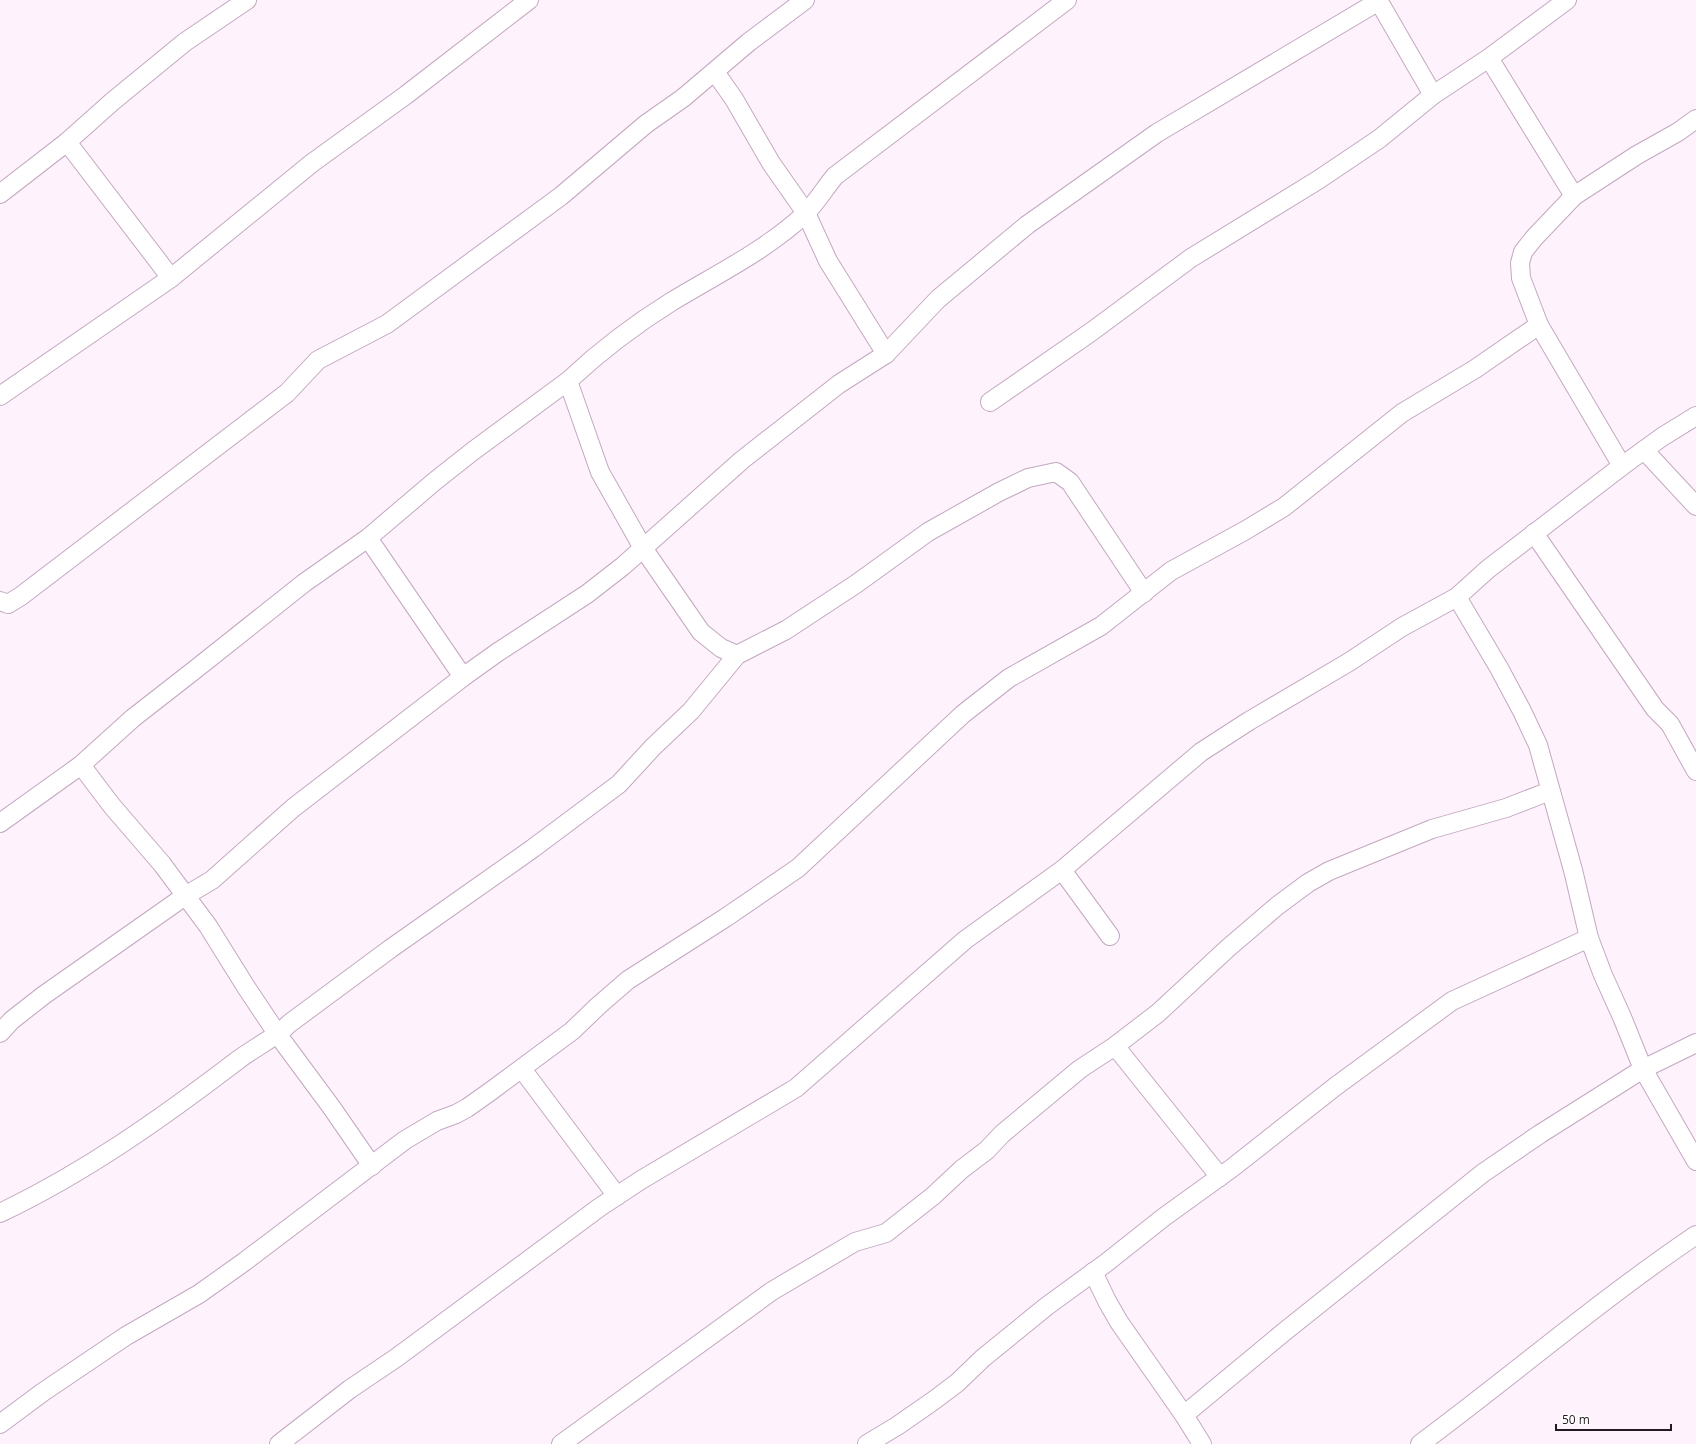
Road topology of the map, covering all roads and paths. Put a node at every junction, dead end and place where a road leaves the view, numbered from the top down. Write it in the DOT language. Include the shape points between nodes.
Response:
graph roads {
  1 [pos="247,0"];
  2 [pos="529,0"];
  3 [pos="805,0"];
  4 [pos="1067,0"];
  5 [pos="1567,0"];
  6 [pos="1378,1"];
  7 [pos="1489,58"];
  8 [pos="715,72"];
  9 [pos="1433,96"];
  10 [pos="1696,119"];
  11 [pos="67,142"];
  12 [pos="0,194"];
  13 [pos="1574,196"];
  14 [pos="806,213"];
  15 [pos="171,278"];
  16 [pos="1539,325"];
  17 [pos="886,354"];
  18 [pos="568,382"];
  19 [pos="0,396"];
  20 [pos="990,402"];
  21 [pos="1696,416"];
  22 [pos="1644,450"];
  23 [pos="1622,466"];
  24 [pos="1696,506"];
  25 [pos="1534,533"];
  26 [pos="368,538"];
  27 [pos="642,548"];
  28 [pos="1144,593"];
  29 [pos="1457,597"];
  30 [pos="0,601"];
  31 [pos="737,655"];
  32 [pos="463,677"];
  33 [pos="81,765"];
  34 [pos="1696,771"];
  35 [pos="1550,791"];
  36 [pos="0,823"];
  37 [pos="1062,870"];
  38 [pos="184,896"];
  39 [pos="1110,936"];
  40 [pos="1589,938"];
  41 [pos="0,1033"];
  42 [pos="278,1035"];
  43 [pos="1696,1043"];
  44 [pos="1115,1046"];
  45 [pos="522,1069"];
  46 [pos="1644,1069"];
  47 [pos="1696,1161"];
  48 [pos="372,1166"];
  49 [pos="1220,1177"];
  50 [pos="617,1196"];
  51 [pos="0,1213"];
  52 [pos="1696,1235"];
  53 [pos="1093,1272"];
  54 [pos="1184,1415"];
  55 [pos="0,1424"];
  56 [pos="279,1444"];
  57 [pos="561,1444"];
  58 [pos="867,1444"];
  59 [pos="1202,1444"];
  60 [pos="1420,1444"];
  1 -- 11 [label="street" via="186,42"];
  2 -- 15 [label="street" via="406,95 312,163"];
  3 -- 8 [label="street" via="749,42"];
  4 -- 14 [label="street" via="835,176"];
  5 -- 7 [label="street"];
  6 -- 9 [label="street"];
  6 -- 17 [label="street" via="1157,133 1027,225 938,299"];
  7 -- 9 [label="street"];
  7 -- 13 [label="street"];
  8 -- 14 [label="street" via="734,99 771,163"];
  8 -- 30 [label="street" via="646,124 560,196 387,324 318,360 287,393 21,596 8,604"];
  9 -- 20 [label="street" via="1379,139 1318,180 1191,258"];
  10 -- 13 [label="street"];
  11 -- 12 [label="street"];
  11 -- 15 [label="street"];
  13 -- 16 [label="street" via="1534,238 1523,252 1520,263 1521,278"];
  14 -- 17 [label="street" via="828,261"];
  14 -- 18 [label="street" via="755,253 670,303 625,334 587,363"];
  15 -- 19 [label="street"];
  16 -- 23 [label="street"];
  16 -- 28 [label="street" via="1475,369 1402,413 1284,507 1171,571"];
  17 -- 27 [label="street" via="839,384 742,460"];
  18 -- 26 [label="street" via="435,481"];
  18 -- 27 [label="street" via="600,472"];
  21 -- 22 [label="street"];
  22 -- 23 [label="street"];
  22 -- 24 [label="street"];
  23 -- 25 [label="street"];
  25 -- 29 [label="street"];
  25 -- 34 [label="street" via="1655,709 1670,724"];
  26 -- 32 [label="street"];
  26 -- 33 [label="street" via="304,583 186,676 133,718"];
  27 -- 31 [label="street" via="701,632 721,648"];
  27 -- 32 [label="street" via="587,594"];
  28 -- 31 [label="street" via="1070,482 1056,472 1028,478 928,532 786,630"];
  28 -- 45 [label="street" via="1101,626 1009,678 963,714 798,868 628,980 572,1031"];
  29 -- 35 [label="street" via="1500,668 1522,711 1538,745"];
  29 -- 37 [label="street" via="1217,741 1175,773"];
  31 -- 42 [label="street" via="691,711 619,784 532,850 390,949"];
  32 -- 38 [label="street" via="293,808 212,880"];
  33 -- 36 [label="street"];
  33 -- 38 [label="street" via="162,864"];
  35 -- 40 [label="street"];
  35 -- 44 [label="street" via="1506,808 1432,829 1342,866 1308,883 1228,948 1158,1014"];
  37 -- 39 [label="street"];
  37 -- 50 [label="street" via="965,940 796,1088"];
  38 -- 41 [label="street" via="12,1020"];
  38 -- 42 [label="street" via="208,926"];
  40 -- 46 [label="street"];
  40 -- 49 [label="street" via="1452,1001 1336,1086"];
  42 -- 48 [label="street"];
  42 -- 51 [label="street" via="244,1055 176,1108 118,1147"];
  43 -- 46 [label="street"];
  44 -- 49 [label="street"];
  44 -- 57 [label="street" via="1080,1069 933,1196 886,1233 856,1242 772,1291"];
  45 -- 48 [label="street" via="467,1108 437,1121 405,1140"];
  45 -- 50 [label="street"];
  46 -- 47 [label="street"];
  46 -- 54 [label="street" via="1483,1173"];
  48 -- 55 [label="street" via="244,1262 205,1289 126,1336"];
  49 -- 53 [label="street"];
  50 -- 56 [label="street" via="547,1244"];
  52 -- 60 [label="street" via="1574,1324"];
  53 -- 54 [label="street" via="1119,1322"];
  53 -- 58 [label="street" via="1019,1328 957,1383"];
  54 -- 59 [label="street"];
}
